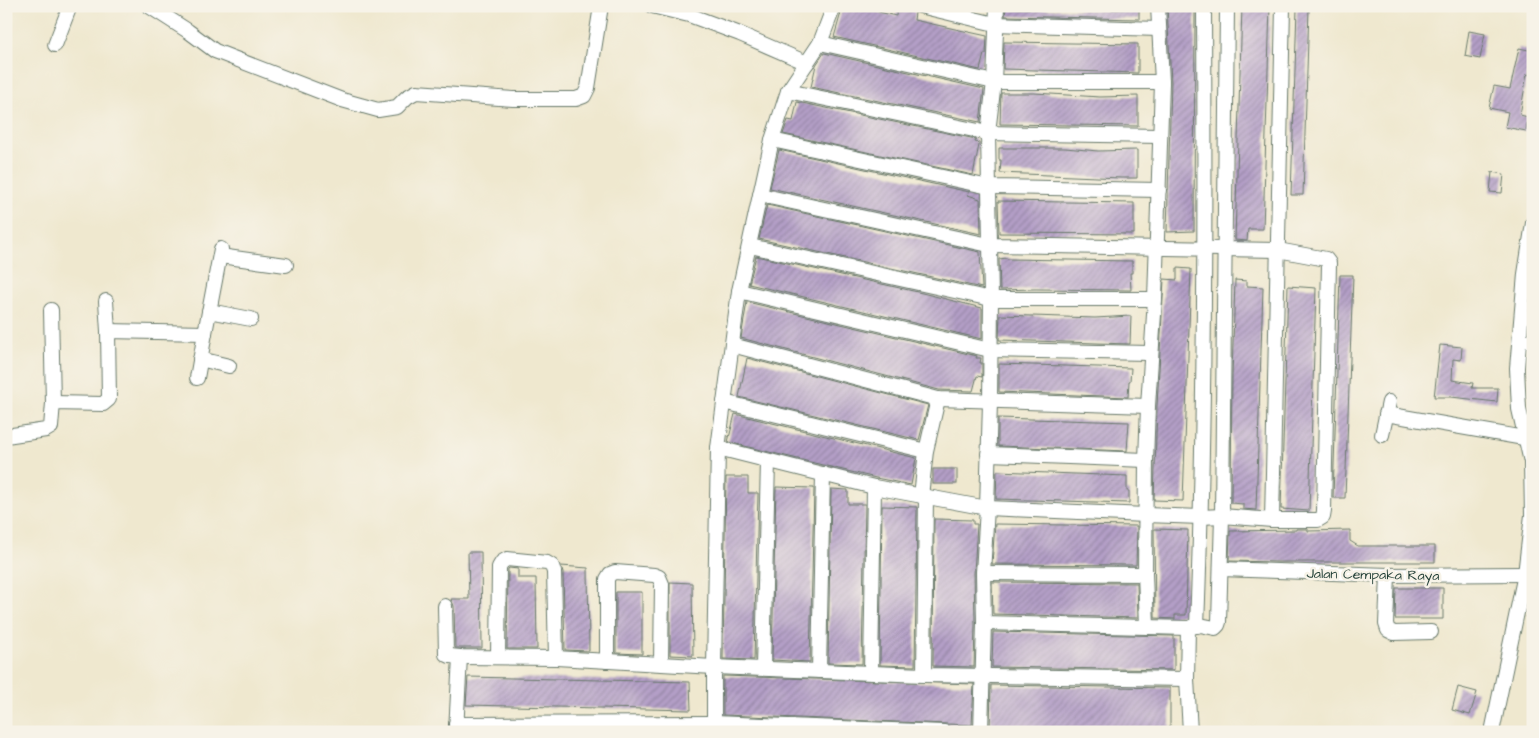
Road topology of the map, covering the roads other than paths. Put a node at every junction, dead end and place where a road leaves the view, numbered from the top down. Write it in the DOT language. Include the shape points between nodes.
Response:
graph roads {
  1 [pos="70,6"];
  2 [pos="149,6"];
  3 [pos="601,6"];
  4 [pos="652,6"];
  5 [pos="834,6"];
  6 [pos="920,6"];
  7 [pos="997,6"];
  8 [pos="1158,6"];
  9 [pos="1204,6"];
  10 [pos="1227,6"];
  11 [pos="1283,6"];
  12 [pos="995,24"];
  13 [pos="1159,29"];
  14 [pos="820,43"];
  15 [pos="56,45"];
  16 [pos="807,63"];
  17 [pos="994,82"];
  18 [pos="1162,82"];
  19 [pos="788,91"];
  20 [pos="988,133"];
  21 [pos="1160,136"];
  22 [pos="772,140"];
  23 [pos="989,187"];
  24 [pos="1159,190"];
  25 [pos="760,195"];
  26 [pos="1533,223"];
  27 [pos="989,244"];
  28 [pos="750,246"];
  29 [pos="1156,248"];
  30 [pos="1215,248"];
  31 [pos="1278,250"];
  32 [pos="1531,251"];
  33 [pos="286,266"];
  34 [pos="739,291"];
  35 [pos="991,299"];
  36 [pos="1155,299"];
  37 [pos="106,302"];
  38 [pos="51,310"];
  39 [pos="209,311"];
  40 [pos="251,318"];
  41 [pos="108,330"];
  42 [pos="205,333"];
  43 [pos="1527,340"];
  44 [pos="732,345"];
  45 [pos="990,350"];
  46 [pos="1150,353"];
  47 [pos="200,359"];
  48 [pos="229,366"];
  49 [pos="197,378"];
  50 [pos="938,399"];
  51 [pos="724,402"];
  52 [pos="990,402"];
  53 [pos="53,404"];
  54 [pos="1148,406"];
  55 [pos="1382,435"];
  56 [pos="6,436"];
  57 [pos="1524,438"];
  58 [pos="718,448"];
  59 [pos="926,451"];
  60 [pos="988,454"];
  61 [pos="1146,460"];
  62 [pos="768,461"];
  63 [pos="823,474"];
  64 [pos="874,487"];
  65 [pos="923,496"];
  66 [pos="987,508"];
  67 [pos="1146,516"];
  68 [pos="1221,516"];
  69 [pos="1202,517"];
  70 [pos="1272,520"];
  71 [pos="1221,569"];
  72 [pos="983,573"];
  73 [pos="1145,574"];
  74 [pos="1388,575"];
  75 [pos="1527,580"];
  76 [pos="445,606"];
  77 [pos="984,623"];
  78 [pos="1147,626"];
  79 [pos="1195,626"];
  80 [pos="1431,632"];
  81 [pos="460,657"];
  82 [pos="498,657"];
  83 [pos="556,658"];
  84 [pos="607,661"];
  85 [pos="661,663"];
  86 [pos="714,667"];
  87 [pos="764,668"];
  88 [pos="819,671"];
  89 [pos="872,672"];
  90 [pos="924,675"];
  91 [pos="982,676"];
  92 [pos="1187,679"];
  93 [pos="714,727"];
  94 [pos="456,728"];
  95 [pos="944,732"];
  96 [pos="980,732"];
  97 [pos="1190,732"];
  98 [pos="1492,732"];
  1 -- 15 [label="street"];
  2 -- 3 [label="street" via="215,50 342,100 378,110 397,107 416,92 513,99 576,99 584,96"];
  4 -- 16 [label="street" via="689,15"];
  5 -- 14 [label="street"];
  6 -- 12 [label="street"];
  7 -- 12 [label="street"];
  8 -- 13 [label="street"];
  9 -- 30 [label="street"];
  10 -- 30 [label="street"];
  11 -- 31 [label="street"];
  12 -- 13 [label="street"];
  12 -- 17 [label="street"];
  13 -- 18 [label="street"];
  14 -- 16 [label="street"];
  14 -- 17 [label="street"];
  16 -- 19 [label="street"];
  17 -- 18 [label="street"];
  17 -- 20 [label="street"];
  18 -- 21 [label="street"];
  19 -- 20 [label="street"];
  19 -- 22 [label="street"];
  20 -- 21 [label="street"];
  20 -- 23 [label="street"];
  21 -- 24 [label="street"];
  22 -- 23 [label="street"];
  22 -- 25 [label="street"];
  23 -- 24 [label="street"];
  23 -- 27 [label="street"];
  24 -- 29 [label="street"];
  25 -- 27 [label="street"];
  25 -- 28 [label="street"];
  26 -- 32 [label="street"];
  27 -- 29 [label="street"];
  27 -- 35 [label="street"];
  28 -- 34 [label="street"];
  28 -- 35 [label="street"];
  29 -- 30 [label="street"];
  29 -- 36 [label="street"];
  30 -- 31 [label="street"];
  30 -- 68 [label="street"];
  30 -- 69 [label="street"];
  31 -- 70 [label="street"];
  31 -- 70 [label="street" via="1322,257 1329,263 1324,491 1323,517 1318,520"];
  32 -- 43 [label="street" via="1523,298"];
  33 -- 39 [label="street" via="220,253"];
  34 -- 44 [label="street"];
  34 -- 45 [label="street"];
  35 -- 36 [label="street"];
  35 -- 45 [label="street"];
  36 -- 46 [label="street"];
  37 -- 41 [label="street"];
  38 -- 53 [label="street"];
  39 -- 40 [label="street"];
  39 -- 42 [label="street"];
  41 -- 42 [label="street"];
  41 -- 53 [label="street" via="109,399 103,404"];
  42 -- 47 [label="street"];
  43 -- 57 [label="street" via="1517,368"];
  44 -- 50 [label="street"];
  44 -- 51 [label="street"];
  45 -- 46 [label="street"];
  45 -- 52 [label="street"];
  46 -- 54 [label="street"];
  47 -- 48 [label="street"];
  47 -- 49 [label="street"];
  50 -- 52 [label="street"];
  50 -- 59 [label="street"];
  51 -- 58 [label="street"];
  51 -- 59 [label="street"];
  52 -- 54 [label="street"];
  52 -- 60 [label="street"];
  53 -- 56 [label="street" via="51,427"];
  54 -- 61 [label="street"];
  55 -- 57 [label="street" via="1387,408"];
  57 -- 75 [label="street" via="1531,462 1532,491"];
  58 -- 62 [label="street"];
  58 -- 86 [label="street"];
  59 -- 65 [label="street"];
  60 -- 61 [label="street"];
  60 -- 66 [label="street"];
  61 -- 67 [label="street"];
  62 -- 63 [label="street"];
  62 -- 87 [label="street"];
  63 -- 64 [label="street"];
  63 -- 88 [label="street"];
  64 -- 65 [label="street"];
  64 -- 89 [label="street"];
  65 -- 66 [label="street"];
  65 -- 90 [label="street"];
  66 -- 67 [label="street"];
  66 -- 72 [label="street"];
  67 -- 69 [label="street"];
  67 -- 73 [label="street"];
  68 -- 69 [label="street"];
  68 -- 70 [label="street"];
  68 -- 71 [label="street"];
  69 -- 79 [label="street"];
  71 -- 74 [label="street, Jalan Cempaka Raya"];
  71 -- 79 [label="street" via="1218,626"];
  72 -- 73 [label="street"];
  72 -- 77 [label="street"];
  73 -- 78 [label="street"];
  74 -- 75 [label="street, Jalan Cempaka Raya"];
  74 -- 80 [label="street" via="1388,630 1394,633"];
  75 -- 98 [label="street"];
  76 -- 81 [label="street" via="446,654"];
  77 -- 78 [label="street"];
  77 -- 91 [label="street"];
  78 -- 79 [label="street"];
  79 -- 92 [label="street"];
  81 -- 82 [label="street"];
  81 -- 94 [label="street"];
  82 -- 83 [label="street"];
  82 -- 83 [label="street" via="499,567 507,559 552,566"];
  83 -- 84 [label="street"];
  84 -- 85 [label="street"];
  84 -- 85 [label="street" via="607,579 615,572 659,577 662,584"];
  85 -- 86 [label="street"];
  86 -- 87 [label="street"];
  86 -- 93 [label="street"];
  87 -- 88 [label="street"];
  88 -- 89 [label="street"];
  89 -- 90 [label="street"];
  90 -- 91 [label="street"];
  91 -- 92 [label="street"];
  91 -- 96 [label="street"];
  92 -- 97 [label="street"];
  93 -- 94 [label="street"];
  93 -- 95 [label="street"];
}
